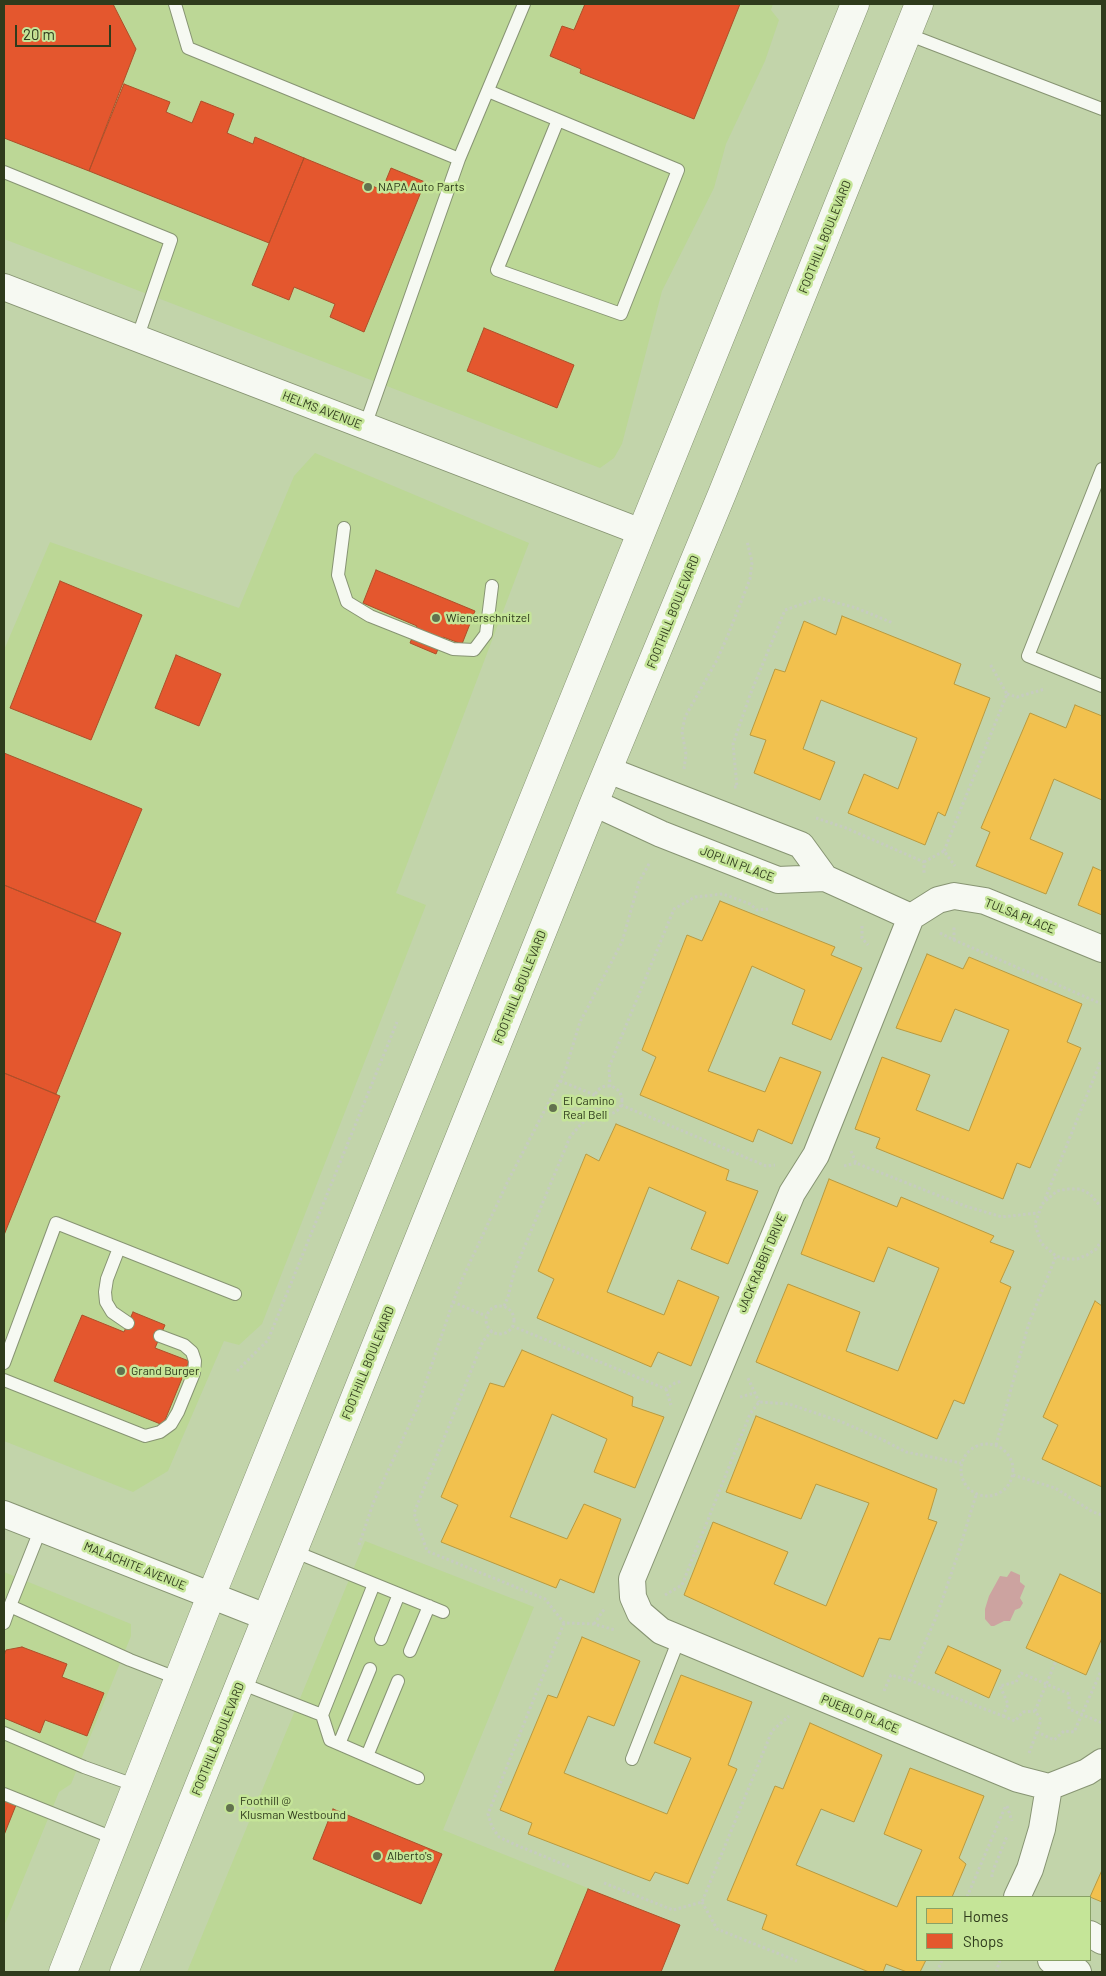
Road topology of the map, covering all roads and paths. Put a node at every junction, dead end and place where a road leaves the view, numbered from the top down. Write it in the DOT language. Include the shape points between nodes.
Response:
graph roads {
  1 [pos="175,4"];
  2 [pos="524,4"];
  3 [pos="855,4"];
  4 [pos="919,4"];
  5 [pos="907,34"];
  6 [pos="488,91"];
  7 [pos="1102,109"];
  8 [pos="558,120"];
  9 [pos="459,159"];
  10 [pos="4,172"];
  11 [pos="4,287"];
  12 [pos="137,338"];
  13 [pos="365,426"];
  14 [pos="1102,469"];
  15 [pos="344,528"];
  16 [pos="641,532"];
  17 [pos="747,541"];
  18 [pos="492,586"];
  19 [pos="893,623"];
  20 [pos="990,664"];
  21 [pos="1102,686"];
  22 [pos="1053,692"];
  23 [pos="1007,694"];
  24 [pos="608,770"];
  25 [pos="728,787"];
  26 [pos="737,787"];
  27 [pos="744,790"];
  28 [pos="675,798"];
  29 [pos="594,804"];
  30 [pos="810,816"];
  31 [pos="747,825"];
  32 [pos="661,834"];
  33 [pos="944,851"];
  34 [pos="731,862"];
  35 [pos="825,878"];
  36 [pos="771,909"];
  37 [pos="911,917"];
  38 [pos="863,920"];
  39 [pos="872,950"];
  40 [pos="1102,950"];
  41 [pos="1102,1004"];
  42 [pos="397,1022"];
  43 [pos="1102,1058"];
  44 [pos="560,1081"];
  45 [pos="610,1087"];
  46 [pos="595,1095"];
  47 [pos="620,1105"];
  48 [pos="599,1111"];
  49 [pos="850,1150"];
  50 [pos="782,1164"];
  51 [pos="766,1166"];
  52 [pos="766,1174"];
  53 [pos="1044,1202"];
  54 [pos="1102,1208"];
  55 [pos="1037,1213"];
  56 [pos="1102,1240"];
  57 [pos="119,1248"];
  58 [pos="1056,1256"];
  59 [pos="235,1294"];
  60 [pos="453,1302"];
  61 [pos="504,1306"];
  62 [pos="486,1316"];
  63 [pos="128,1323"];
  64 [pos="512,1326"];
  65 [pos="492,1331"];
  66 [pos="160,1336"];
  67 [pos="4,1363"];
  68 [pos="237,1371"];
  69 [pos="4,1380"];
  70 [pos="686,1381"];
  71 [pos="996,1445"];
  72 [pos="961,1464"];
  73 [pos="1013,1475"];
  74 [pos="976,1495"];
  75 [pos="4,1514"];
  76 [pos="1102,1514"];
  77 [pos="41,1528"];
  78 [pos="359,1545"];
  79 [pos="293,1551"];
  80 [pos="374,1584"];
  81 [pos="399,1594"];
  82 [pos="211,1596"];
  83 [pos="10,1606"];
  84 [pos="429,1606"];
  85 [pos="443,1612"];
  86 [pos="640,1613"];
  87 [pos="266,1617"];
  88 [pos="4,1622"];
  89 [pos="564,1623"];
  90 [pos="382,1639"];
  91 [pos="679,1639"];
  92 [pos="410,1651"];
  93 [pos="1056,1661"];
  94 [pos="370,1669"];
  95 [pos="1102,1669"];
  96 [pos="179,1679"];
  97 [pos="909,1680"];
  98 [pos="398,1681"];
  99 [pos="240,1683"];
  100 [pos="1046,1684"];
  101 [pos="802,1690"];
  102 [pos="880,1698"];
  103 [pos="1035,1711"];
  104 [pos="1082,1714"];
  105 [pos="322,1715"];
  106 [pos="1002,1716"];
  107 [pos="1102,1723"];
  108 [pos="1037,1732"];
  109 [pos="4,1733"];
  110 [pos="339,1744"];
  111 [pos="367,1756"];
  112 [pos="632,1759"];
  113 [pos="1095,1767"];
  114 [pos="418,1778"];
  115 [pos="1018,1779"];
  116 [pos="137,1786"];
  117 [pos="1049,1787"];
  118 [pos="4,1794"];
  119 [pos="1006,1804"];
  120 [pos="1013,1824"];
  121 [pos="1009,1832"];
  122 [pos="116,1839"];
  123 [pos="570,1867"];
  124 [pos="993,1879"];
  125 [pos="604,1882"];
  126 [pos="967,1896"];
  127 [pos="1017,1896"];
  128 [pos="702,1902"];
  129 [pos="1091,1935"];
  130 [pos="1102,1941"];
  131 [pos="797,1961"];
  132 [pos="63,1972"];
  133 [pos="124,1972"];
  1 -- 9 [label="lane" via="188,48"];
  2 -- 6 [label="lane"];
  3 -- 16 [label="main road"];
  4 -- 5 [label="main road, FOOTHILL BOULEVARD"];
  5 -- 7 [label="lane"];
  5 -- 24 [label="main road, FOOTHILL BOULEVARD"];
  6 -- 8 [label="lane"];
  6 -- 9 [label="lane"];
  8 -- 8 [label="lane" via="678,170 621,314 497,270"];
  9 -- 13 [label="lane"];
  10 -- 12 [label="lane" via="171,240"];
  11 -- 12 [label="street, HELMS AVENUE"];
  12 -- 13 [label="street, HELMS AVENUE"];
  13 -- 16 [label="street, HELMS AVENUE"];
  14 -- 21 [label="lane" via="1028,656"];
  15 -- 18 [label="lane" via="338,574 347,602 370,616 453,649 474,650 486,634"];
  16 -- 82 [label="main road"];
  17 -- 28 [label="path" via="752,562 750,579 728,635 685,717 682,732 686,754"];
  19 -- 26 [label="path" via="820,598 785,610 733,744"];
  20 -- 23 [label="path"];
  22 -- 23 [label="path" via="1044,689 1017,697"];
  23 -- 33 [label="path"];
  24 -- 28 [label="street"];
  24 -- 29 [label="main road, FOOTHILL BOULEVARD"];
  25 -- 26 [label="path"];
  26 -- 27 [label="path"];
  28 -- 31 [label="street"];
  29 -- 32 [label="street, JOPLIN PLACE"];
  29 -- 79 [label="main road, FOOTHILL BOULEVARD"];
  30 -- 37 [label="path" via="924,862 925,878"];
  31 -- 34 [label="street"];
  31 -- 35 [label="street" via="800,846"];
  32 -- 34 [label="street, JOPLIN PLACE"];
  32 -- 44 [label="path" via="639,882 622,942 580,1022"];
  34 -- 35 [label="street, JOPLIN PLACE" via="778,880"];
  35 -- 37 [label="street, JOPLIN PLACE"];
  36 -- 45 [label="path" via="757,910 723,894 695,897 674,909 610,1067"];
  37 -- 40 [label="street, TULSA PLACE" via="938,900 954,896 985,901"];
  37 -- 41 [label="path" via="954,940"];
  37 -- 86 [label="street, JACK RABBIT DRIVE" via="816,1155 792,1193 632,1579"];
  38 -- 39 [label="path" via="862,938"];
  42 -- 68 [label="path" via="268,1340"];
  43 -- 53 [label="path"];
  44 -- 46 [label="path"];
  44 -- 60 [label="path" via="508,1181"];
  45 -- 46 [label="path" via="601,1088"];
  45 -- 47 [label="path" via="618,1091"];
  46 -- 48 [label="path"];
  47 -- 48 [label="path" via="612,1113"];
  47 -- 51 [label="path"];
  48 -- 61 [label="path" via="570,1137 514,1272"];
  49 -- 55 [label="path" via="856,1163 964,1206 1002,1217"];
  50 -- 51 [label="path"];
  51 -- 52 [label="path"];
  53 -- 54 [label="path" via="1057,1191 1080,1190 1090,1194"];
  53 -- 55 [label="path"];
  55 -- 58 [label="path" via="1035,1224 1041,1243"];
  56 -- 58 [label="path" via="1087,1255 1077,1259"];
  57 -- 59 [label="lane"];
  57 -- 63 [label="lane" via="107,1279 106,1302 112,1312"];
  57 -- 67 [label="lane" via="56,1222"];
  58 -- 71 [label="path" via="1028,1326"];
  60 -- 62 [label="path"];
  60 -- 78 [label="path" via="417,1408 374,1501"];
  61 -- 62 [label="path" via="492,1308"];
  61 -- 64 [label="path" via="512,1312"];
  62 -- 65 [label="path" via="486,1324"];
  64 -- 65 [label="path" via="501,1334"];
  64 -- 70 [label="path" via="666,1389"];
  65 -- 89 [label="path" via="483,1340 414,1513 427,1551 545,1599"];
  66 -- 69 [label="lane" via="184,1345 192,1352 195,1361 194,1373 178,1412 171,1424 160,1432 145,1436"];
  71 -- 72 [label="path" via="978,1445"];
  71 -- 73 [label="path" via="1008,1454"];
  72 -- 74 [label="path" via="961,1478 969,1491"];
  72 -- 86 [label="path" via="906,1452 842,1422 789,1404 758,1402 750,1414 682,1585"];
  73 -- 74 [label="path" via="999,1494 991,1497"];
  73 -- 76 [label="path" via="1055,1488 1093,1512"];
  74 -- 97 [label="path" via="937,1615"];
  75 -- 77 [label="street, MALACHITE AVENUE"];
  77 -- 82 [label="street, MALACHITE AVENUE"];
  77 -- 83 [label="lane"];
  79 -- 80 [label="lane"];
  79 -- 87 [label="main road, FOOTHILL BOULEVARD"];
  80 -- 81 [label="lane"];
  80 -- 105 [label="lane"];
  81 -- 84 [label="lane"];
  81 -- 90 [label="lane"];
  82 -- 87 [label="street, MALACHITE AVENUE"];
  82 -- 96 [label="main road"];
  83 -- 88 [label="lane"];
  83 -- 96 [label="lane"];
  84 -- 85 [label="lane"];
  84 -- 92 [label="lane"];
  86 -- 89 [label="path" via="614,1630 594,1624"];
  86 -- 91 [label="street, PUEBLO PLACE" via="661,1632"];
  87 -- 99 [label="main road, FOOTHILL BOULEVARD"];
  89 -- 123 [label="path" via="488,1814 499,1837"];
  91 -- 101 [label="street, PUEBLO PLACE"];
  91 -- 112 [label="lane"];
  93 -- 100 [label="path"];
  94 -- 110 [label="lane"];
  95 -- 104 [label="path"];
  96 -- 116 [label="main road"];
  97 -- 102 [label="path" via="891,1675"];
  97 -- 106 [label="path"];
  98 -- 111 [label="lane"];
  99 -- 105 [label="lane"];
  99 -- 133 [label="main road, FOOTHILL BOULEVARD"];
  100 -- 103 [label="path"];
  100 -- 104 [label="path" via="1069,1694 1069,1708"];
  100 -- 106 [label="path" via="1021,1673 1016,1682 1000,1686 1008,1704"];
  101 -- 115 [label="street, PUEBLO PLACE"];
  101 -- 128 [label="path" via="793,1712 772,1731"];
  103 -- 106 [label="path" via="1023,1712 1015,1721"];
  103 -- 108 [label="path" via="1041,1720"];
  104 -- 107 [label="path"];
  104 -- 108 [label="path" via="1074,1732 1064,1732 1054,1740"];
  105 -- 110 [label="lane" via="330,1740"];
  108 -- 115 [label="path"];
  109 -- 116 [label="lane"];
  110 -- 111 [label="lane"];
  111 -- 114 [label="lane"];
  113 -- 117 [label="street"];
  115 -- 117 [label="street, PUEBLO PLACE"];
  115 -- 119 [label="path"];
  116 -- 122 [label="main road"];
  117 -- 127 [label="street" via="1042,1829"];
  118 -- 122 [label="lane"];
  119 -- 120 [label="path"];
  119 -- 126 [label="path"];
  121 -- 124 [label="path" via="992,1873"];
  122 -- 132 [label="main road"];
  125 -- 128 [label="path" via="673,1910"];
  128 -- 131 [label="path" via="717,1929"];
  129 -- 130 [label="street"];
}
